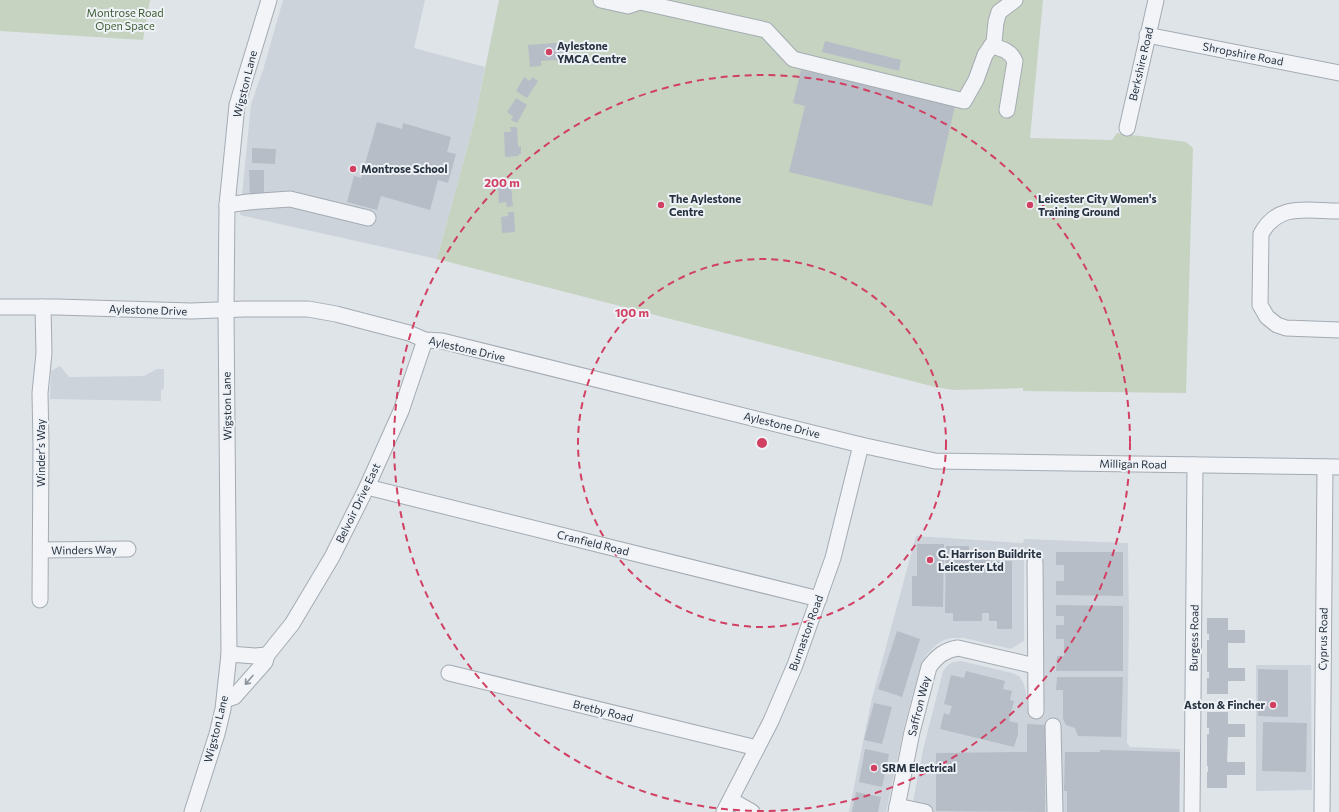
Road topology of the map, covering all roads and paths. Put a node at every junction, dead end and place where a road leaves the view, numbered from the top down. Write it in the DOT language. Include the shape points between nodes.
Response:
graph roads {
  1 [pos="269,0"];
  2 [pos="601,0"];
  3 [pos="1015,0"];
  4 [pos="1156,0"];
  5 [pos="1147,35"];
  6 [pos="991,46"];
  7 [pos="1339,73"];
  8 [pos="1007,110"];
  9 [pos="1127,128"];
  10 [pos="227,205"];
  11 [pos="1339,211"];
  12 [pos="368,218"];
  13 [pos="0,307"];
  14 [pos="43,307"];
  15 [pos="226,310"];
  16 [pos="1339,330"];
  17 [pos="425,340"];
  18 [pos="862,445"];
  19 [pos="926,460"];
  20 [pos="1195,465"];
  21 [pos="1332,467"];
  22 [pos="366,487"];
  23 [pos="128,549"];
  24 [pos="41,550"];
  25 [pos="1035,562"];
  26 [pos="819,599"];
  27 [pos="40,600"];
  28 [pos="229,654"];
  29 [pos="267,655"];
  30 [pos="1035,666"];
  31 [pos="449,673"];
  32 [pos="225,700"];
  33 [pos="1036,711"];
  34 [pos="1053,726"];
  35 [pos="757,748"];
  36 [pos="728,806"];
  37 [pos="897,809"];
  38 [pos="192,812"];
  39 [pos="752,812"];
  40 [pos="925,812"];
  41 [pos="1055,812"];
  42 [pos="1192,812"];
  43 [pos="1322,812"];
  1 -- 10 [label="street, Wigston Lane" via="237,105"];
  2 -- 6 [label="street" via="628,6 640,2 766,30 794,59 964,100"];
  3 -- 6 [label="street" via="999,12 994,42"];
  4 -- 5 [label="street, Berkshire Road"];
  5 -- 7 [label="street, Shropshire Road"];
  5 -- 9 [label="street, Berkshire Road"];
  6 -- 8 [label="street" via="1005,49 1015,61"];
  10 -- 12 [label="street" via="290,199"];
  10 -- 15 [label="street, Wigston Lane"];
  11 -- 16 [label="street" via="1290,210 1281,213 1266,225 1261,234 1260,305 1267,317 1281,327"];
  13 -- 14 [label="street, Aylestone Drive"];
  14 -- 15 [label="street, Aylestone Drive"];
  14 -- 24 [label="street, Winder's Way" via="44,352 40,393"];
  15 -- 17 [label="street, Aylestone Drive" via="308,309 409,333"];
  15 -- 28 [label="street, Wigston Lane"];
  17 -- 18 [label="street, Aylestone Drive" via="442,341"];
  17 -- 22 [label="street, Belvoir Drive East" via="401,411"];
  18 -- 19 [label="street, Aylestone Drive"];
  18 -- 26 [label="street, Burnaston Road" via="833,558"];
  19 -- 20 [label="street, Milligan Road"];
  20 -- 21 [label="street, Milligan Road"];
  20 -- 42 [label="street, Burgess Road"];
  21 -- 43 [label="street, Cyprus Road"];
  22 -- 26 [label="street, Cranfield Road"];
  22 -- 29 [label="street, Belvoir Drive East" via="332,557 292,624"];
  23 -- 24 [label="street, Winders Way"];
  24 -- 27 [label="street, Winder's Way"];
  25 -- 30 [label="street"];
  26 -- 35 [label="street, Burnaston Road" via="795,665"];
  28 -- 29 [label="street"];
  28 -- 32 [label="street, Wigston Lane"];
  29 -- 32 [label="street, Belvoir Drive East, one-way" via="234,697"];
  30 -- 33 [label="street"];
  30 -- 37 [label="street, Saffron Way" via="958,648 934,660 929,667 914,725"];
  31 -- 35 [label="street, Bretby Road"];
  32 -- 38 [label="street, Wigston Lane"];
  34 -- 41 [label="street"];
  35 -- 36 [label="street, Burnaston Road"];
  36 -- 39 [label="street"];
  37 -- 40 [label="street"];
}
